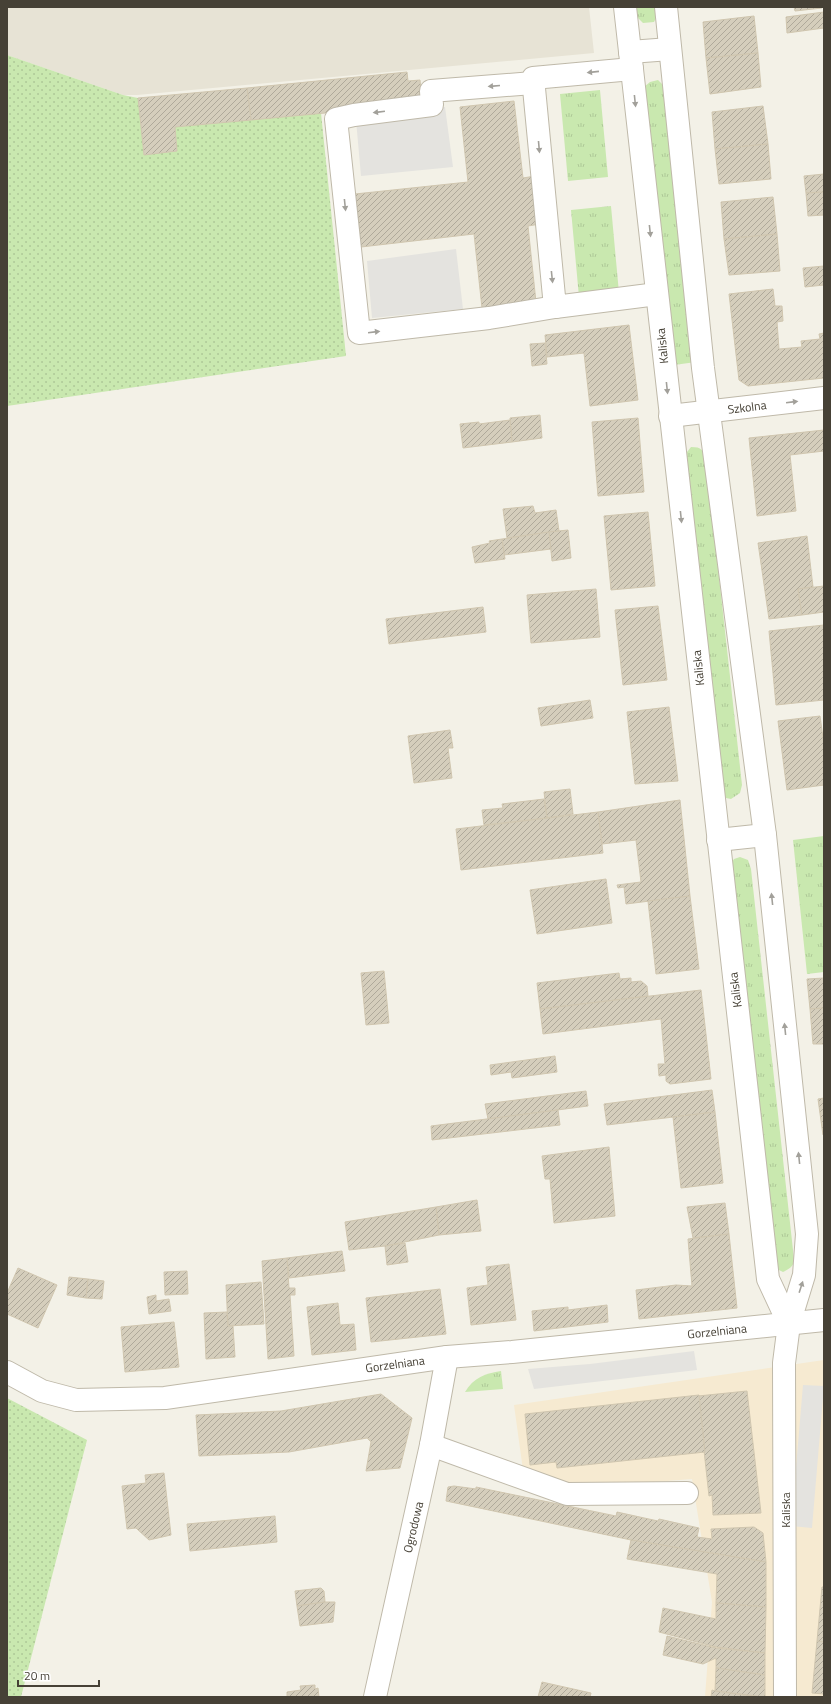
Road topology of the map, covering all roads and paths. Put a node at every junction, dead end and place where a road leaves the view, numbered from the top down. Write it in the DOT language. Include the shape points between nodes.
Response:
graph roads {
  1 [pos="625,7"];
  2 [pos="666,7"];
  3 [pos="670,48"];
  4 [pos="631,60"];
  5 [pos="533,83"];
  6 [pos="657,294"];
  7 [pos="555,307"];
  8 [pos="824,398"];
  9 [pos="708,412"];
  10 [pos="670,416"];
  11 [pos="765,835"];
  12 [pos="718,840"];
  13 [pos="824,1320"];
  14 [pos="788,1324"];
  15 [pos="447,1357"];
  16 [pos="7,1372"];
  17 [pos="431,1445"];
  18 [pos="687,1494"];
  19 [pos="375,1697"];
  20 [pos="785,1697"];
  1 -- 4 [label="street, Kaliska"];
  2 -- 3 [label="street, Kaliska"];
  3 -- 4 [label="street"];
  3 -- 9 [label="street, Kaliska"];
  4 -- 5 [label="street, one-way" via="533,78"];
  4 -- 6 [label="street, Kaliska, one-way"];
  5 -- 7 [label="street, one-way"];
  5 -- 7 [label="street, one-way" via="431,92 432,105 336,119 359,334"];
  6 -- 7 [label="street"];
  6 -- 10 [label="street, Kaliska, one-way"];
  9 -- 8 [label="street, Szkolna, one-way"];
  9 -- 10 [label="street, Szkolna"];
  9 -- 11 [label="street, Kaliska"];
  10 -- 12 [label="street, Kaliska, one-way"];
  11 -- 12 [label="street"];
  14 -- 11 [label="street, Kaliska, one-way" via="804,1275 808,1234"];
  12 -- 14 [label="street, Kaliska" via="768,1279"];
  13 -- 14 [label="street, Gorzelniana"];
  14 -- 15 [label="street, Gorzelniana"];
  14 -- 20 [label="street, Kaliska" via="784,1363"];
  15 -- 16 [label="street, Gorzelniana" via="166,1398 76,1400 42,1391"];
  15 -- 17 [label="street, Ogrodowa"];
  17 -- 18 [label="street" via="567,1494"];
  17 -- 19 [label="street, Ogrodowa"];
}
